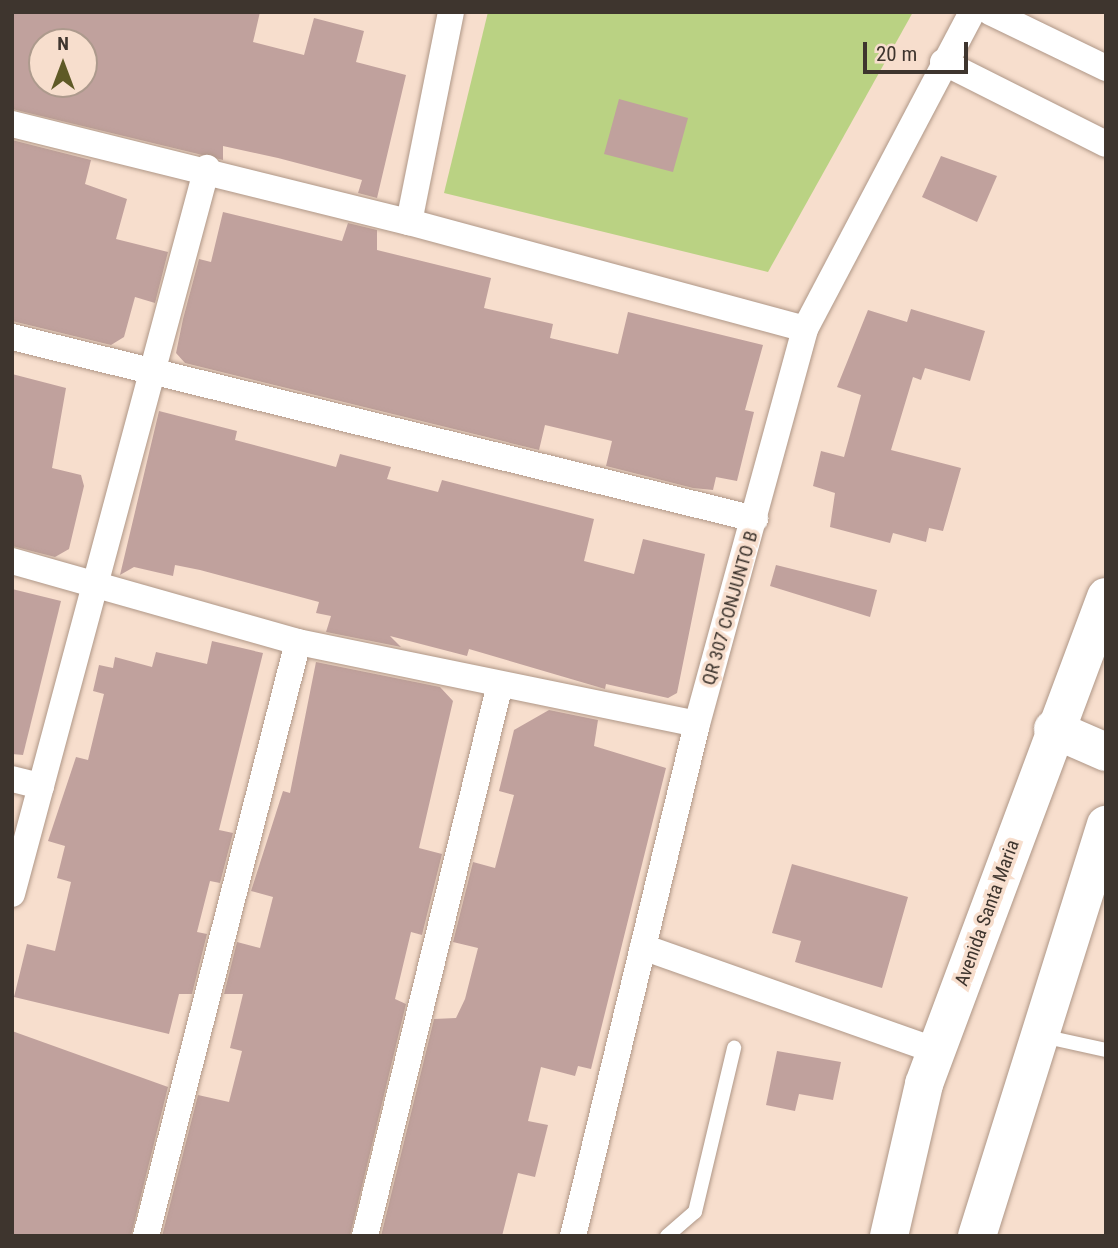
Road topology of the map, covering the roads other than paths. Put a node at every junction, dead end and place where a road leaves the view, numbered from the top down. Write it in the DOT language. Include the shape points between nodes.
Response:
graph roads {
  1 [pos="451,12"];
  2 [pos="972,12"];
  3 [pos="990,12"];
  4 [pos="943,62"];
  5 [pos="1106,68"];
  6 [pos="12,124"];
  7 [pos="1106,144"];
  8 [pos="207,168"];
  9 [pos="409,222"];
  10 [pos="805,329"];
  11 [pos="12,337"];
  12 [pos="153,369"];
  13 [pos="755,519"];
  14 [pos="12,561"];
  15 [pos="97,583"];
  16 [pos="1106,597"];
  17 [pos="298,642"];
  18 [pos="1095,652"];
  19 [pos="499,688"];
  20 [pos="697,724"];
  21 [pos="1053,729"];
  22 [pos="1106,752"];
  23 [pos="12,779"];
  24 [pos="41,786"];
  25 [pos="1106,825"];
  26 [pos="12,894"];
  27 [pos="643,947"];
  28 [pos="1037,1034"];
  29 [pos="734,1048"];
  30 [pos="1106,1050"];
  31 [pos="937,1051"];
  32 [pos="146,1236"];
  33 [pos="365,1236"];
  34 [pos="573,1236"];
  35 [pos="667,1236"];
  36 [pos="890,1236"];
  37 [pos="977,1236"];
  1 -- 9 [label="street"];
  2 -- 4 [label="street, QR 307 CONJUNTO B"];
  3 -- 5 [label="street"];
  4 -- 7 [label="street"];
  4 -- 10 [label="street, QR 307 CONJUNTO B"];
  6 -- 8 [label="street"];
  8 -- 9 [label="street"];
  8 -- 12 [label="street"];
  9 -- 10 [label="street"];
  10 -- 13 [label="street, QR 307 CONJUNTO B"];
  11 -- 12 [label="street"];
  12 -- 13 [label="street"];
  12 -- 15 [label="street"];
  13 -- 20 [label="street, QR 307 CONJUNTO B"];
  14 -- 15 [label="street"];
  15 -- 17 [label="street"];
  15 -- 24 [label="street"];
  16 -- 18 [label="main road, Avenida Santa Maria"];
  17 -- 19 [label="street"];
  17 -- 32 [label="street"];
  18 -- 21 [label="main road, Avenida Santa Maria"];
  19 -- 20 [label="street"];
  19 -- 33 [label="street"];
  20 -- 27 [label="street, QR 307 CONJUNTO B"];
  21 -- 22 [label="main road"];
  21 -- 31 [label="main road, Avenida Santa Maria"];
  23 -- 24 [label="street"];
  24 -- 26 [label="street"];
  25 -- 28 [label="main road"];
  27 -- 31 [label="street"];
  27 -- 34 [label="street, QR 307 CONJUNTO B"];
  28 -- 30 [label="lane"];
  28 -- 37 [label="main road"];
  29 -- 35 [label="lane" via="695,1212"];
  31 -- 36 [label="main road, Avenida Santa Maria"];
}
